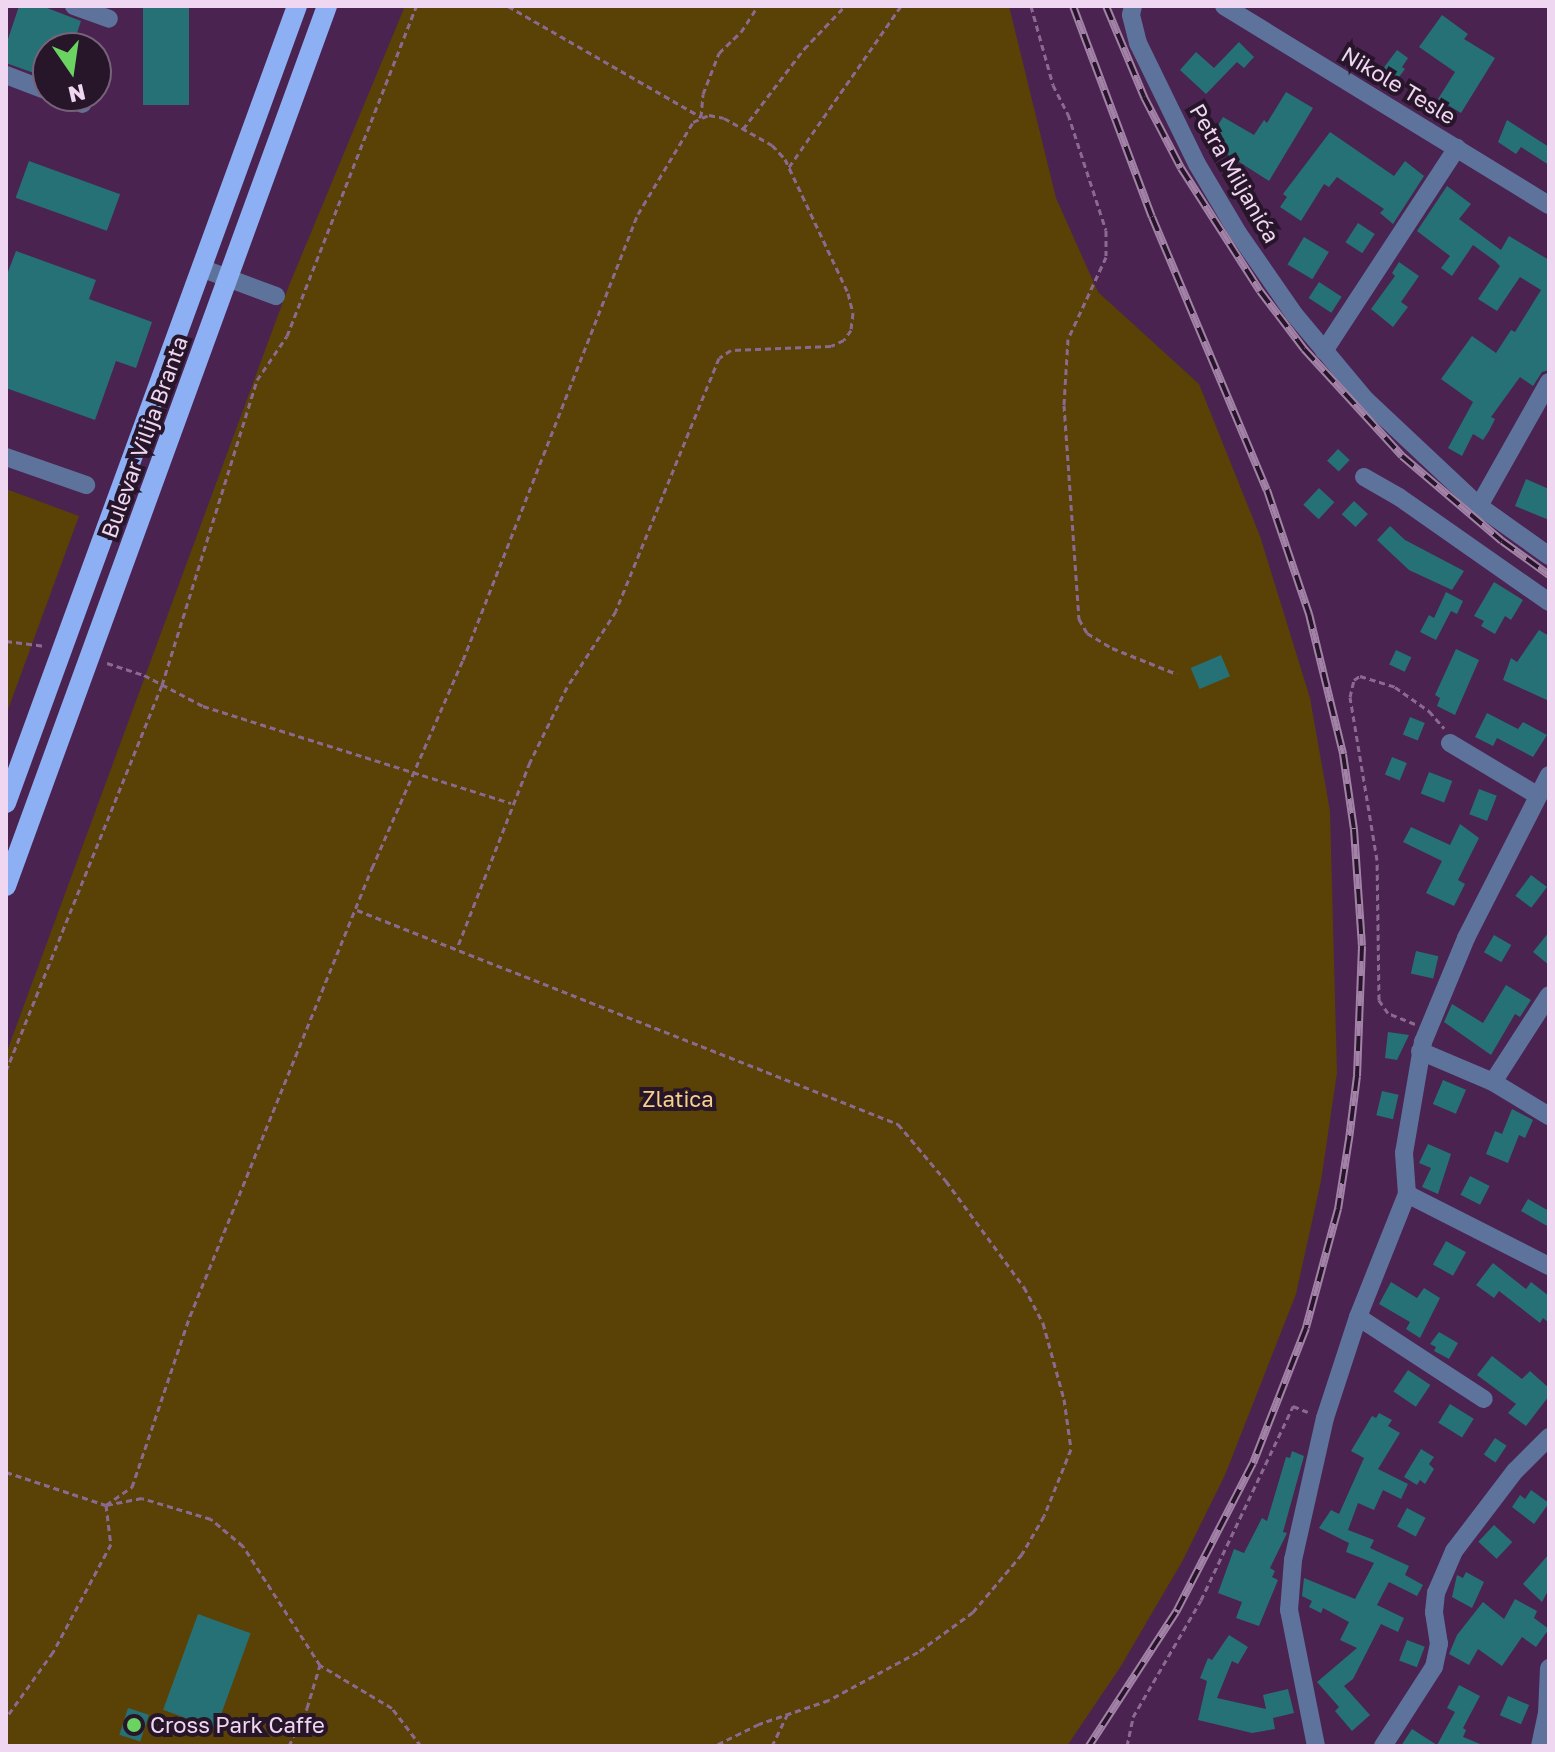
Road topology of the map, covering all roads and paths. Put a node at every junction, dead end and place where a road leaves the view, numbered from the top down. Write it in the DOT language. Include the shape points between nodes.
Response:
graph roads {
  1 [pos="74,6"];
  2 [pos="297,6"];
  3 [pos="327,6"];
  4 [pos="416,6"];
  5 [pos="508,6"];
  6 [pos="758,6"];
  7 [pos="845,6"];
  8 [pos="901,6"];
  9 [pos="1031,6"];
  10 [pos="1133,6"];
  11 [pos="1224,6"];
  12 [pos="109,19"];
  13 [pos="6,75"];
  14 [pos="32,85"];
  15 [pos="701,117"];
  16 [pos="743,129"];
  17 [pos="1457,148"];
  18 [pos="789,168"];
  19 [pos="1549,205"];
  20 [pos="201,268"];
  21 [pos="228,278"];
  22 [pos="276,296"];
  23 [pos="1324,351"];
  24 [pos="1549,382"];
  25 [pos="6,457"];
  26 [pos="1364,477"];
  27 [pos="86,485"];
  28 [pos="1479,506"];
  29 [pos="1549,556"];
  30 [pos="1549,602"];
  31 [pos="6,641"];
  32 [pos="49,646"];
  33 [pos="99,661"];
  34 [pos="1177,674"];
  35 [pos="162,685"];
  36 [pos="1450,743"];
  37 [pos="413,772"];
  38 [pos="1549,775"];
  39 [pos="1537,795"];
  40 [pos="6,803"];
  41 [pos="513,803"];
  42 [pos="6,886"];
  43 [pos="356,909"];
  44 [pos="457,948"];
  45 [pos="1549,995"];
  46 [pos="1429,1028"];
  47 [pos="1420,1051"];
  48 [pos="6,1071"];
  49 [pos="1493,1082"];
  50 [pos="1549,1116"];
  51 [pos="1407,1194"];
  52 [pos="1549,1266"];
  53 [pos="1358,1317"];
  54 [pos="1484,1399"];
  55 [pos="1325,1418"];
  56 [pos="1549,1437"];
  57 [pos="6,1472"];
  58 [pos="106,1505"];
  59 [pos="320,1665"];
  60 [pos="1549,1668"];
  61 [pos="787,1715"];
  62 [pos="1548,1715"];
  63 [pos="6,1718"];
  64 [pos="289,1746"];
  65 [pos="421,1746"];
  66 [pos="714,1746"];
  67 [pos="772,1746"];
  68 [pos="1127,1746"];
  69 [pos="1316,1746"];
  70 [pos="1383,1746"];
  71 [pos="1540,1746"];
  1 -- 12 [label="street"];
  2 -- 20 [label="main road, Bulevar Vilija Branta"];
  3 -- 21 [label="main road, Bulevar Vilija Branta"];
  4 -- 35 [label="path" via="287,336 257,380"];
  5 -- 15 [label="path"];
  6 -- 15 [label="path" via="719,53 703,94"];
  7 -- 16 [label="path" via="804,49"];
  8 -- 18 [label="path"];
  9 -- 34 [label="path" via="1053,85 1068,114 1106,230 1106,257 1073,321 1067,352 1064,405 1079,619 1087,633 1112,648"];
  10 -- 23 [label="street, Petra Miljanića" via="1138,43 1197,164 1267,276"];
  11 -- 17 [label="street, Nikole Tesle"];
  13 -- 14 [label="street"];
  15 -- 16 [label="path" via="716,115"];
  15 -- 37 [label="path" via="686,132 638,214 463,660"];
  16 -- 18 [label="path" via="772,145"];
  17 -- 19 [label="street, Nikole Tesle"];
  17 -- 23 [label="street"];
  18 -- 41 [label="path" via="848,293 851,330 831,346 731,350 719,358 616,611 567,687"];
  20 -- 21 [label="street"];
  20 -- 40 [label="main road, Bulevar Vilija Branta"];
  21 -- 22 [label="street"];
  21 -- 42 [label="main road, Bulevar Vilija Branta"];
  23 -- 28 [label="street, Petra Miljanića" via="1365,399"];
  24 -- 28 [label="street"];
  25 -- 27 [label="street"];
  26 -- 30 [label="street"];
  28 -- 29 [label="street, Petra Miljanića"];
  31 -- 32 [label="path"];
  33 -- 35 [label="path"];
  35 -- 37 [label="path" via="203,706"];
  35 -- 48 [label="path"];
  36 -- 39 [label="street"];
  36 -- 46 [label="path" via="1440,722 1395,687 1360,676 1354,680 1350,697 1377,860 1379,1000 1388,1013"];
  37 -- 41 [label="path"];
  37 -- 43 [label="path"];
  38 -- 39 [label="street"];
  39 -- 46 [label="street" via="1466,938"];
  41 -- 44 [label="path"];
  43 -- 44 [label="path"];
  43 -- 58 [label="path" via="190,1316 132,1487"];
  44 -- 61 [label="path" via="898,1124 1024,1287 1043,1323 1071,1449 1034,1536 989,1594 946,1632 852,1690"];
  45 -- 49 [label="street"];
  46 -- 47 [label="street"];
  47 -- 49 [label="street"];
  47 -- 51 [label="street" via="1404,1153"];
  49 -- 50 [label="street"];
  51 -- 52 [label="street"];
  51 -- 53 [label="street"];
  53 -- 54 [label="street"];
  53 -- 55 [label="street"];
  55 -- 68 [label="path" via="1293,1406 1201,1600 1133,1717"];
  55 -- 69 [label="street" via="1293,1560 1289,1610"];
  56 -- 70 [label="street" via="1515,1471 1454,1551 1436,1593 1439,1644 1434,1667"];
  57 -- 58 [label="path"];
  58 -- 59 [label="path" via="142,1498 211,1519 243,1546"];
  58 -- 63 [label="path" via="111,1544 53,1652"];
  59 -- 64 [label="path"];
  59 -- 65 [label="path" via="392,1708"];
  60 -- 62 [label="street"];
  61 -- 66 [label="path"];
  61 -- 67 [label="path"];
  62 -- 71 [label="street"];
}
